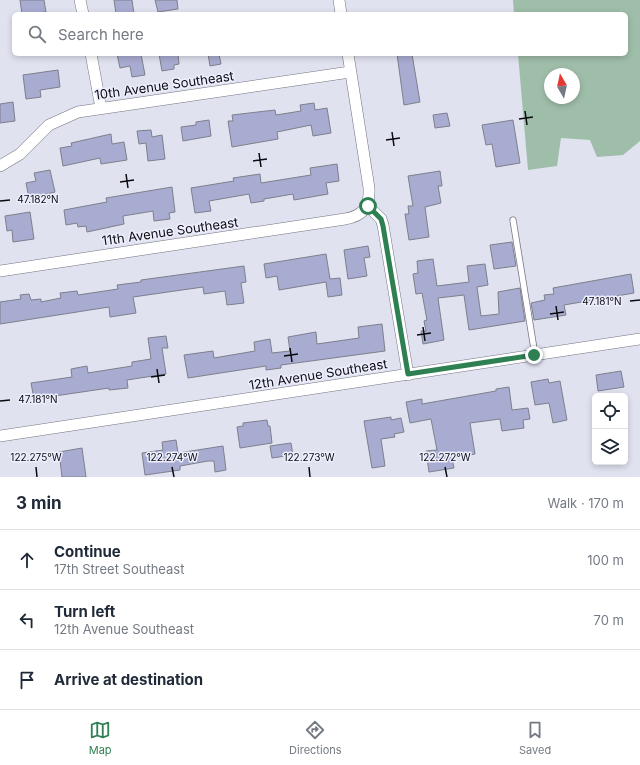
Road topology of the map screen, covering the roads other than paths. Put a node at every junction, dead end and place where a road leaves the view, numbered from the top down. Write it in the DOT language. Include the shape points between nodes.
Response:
graph roads {
  1 [pos="80,0"];
  2 [pos="339,0"];
  3 [pos="83,12"];
  4 [pos="341,12"];
  5 [pos="92,56"];
  6 [pos="348,56"];
  7 [pos="350,72"];
  8 [pos="102,108"];
  9 [pos="0,166"];
  10 [pos="368,206"];
  11 [pos="513,220"];
  12 [pos="0,271"];
  13 [pos="640,339"];
  14 [pos="534,355"];
  15 [pos="408,374"];
  16 [pos="0,436"];
  1 -- 3 [label="street"];
  2 -- 4 [label="street"];
  5 -- 8 [label="street"];
  6 -- 7 [label="street"];
  7 -- 8 [label="street, 10th Avenue Southeast"];
  7 -- 10 [label="street" via="369,188"];
  8 -- 9 [label="street, 10th Avenue Southeast" via="78,112 49,125 20,154"];
  10 -- 12 [label="street, 11th Avenue Southeast" via="362,213 345,220"];
  10 -- 15 [label="street" via="381,219 383,226"];
  11 -- 14 [label="lane"];
  13 -- 14 [label="street, 12th Avenue Southeast"];
  14 -- 15 [label="street, 12th Avenue Southeast"];
  15 -- 16 [label="street, 12th Avenue Southeast"];
}
